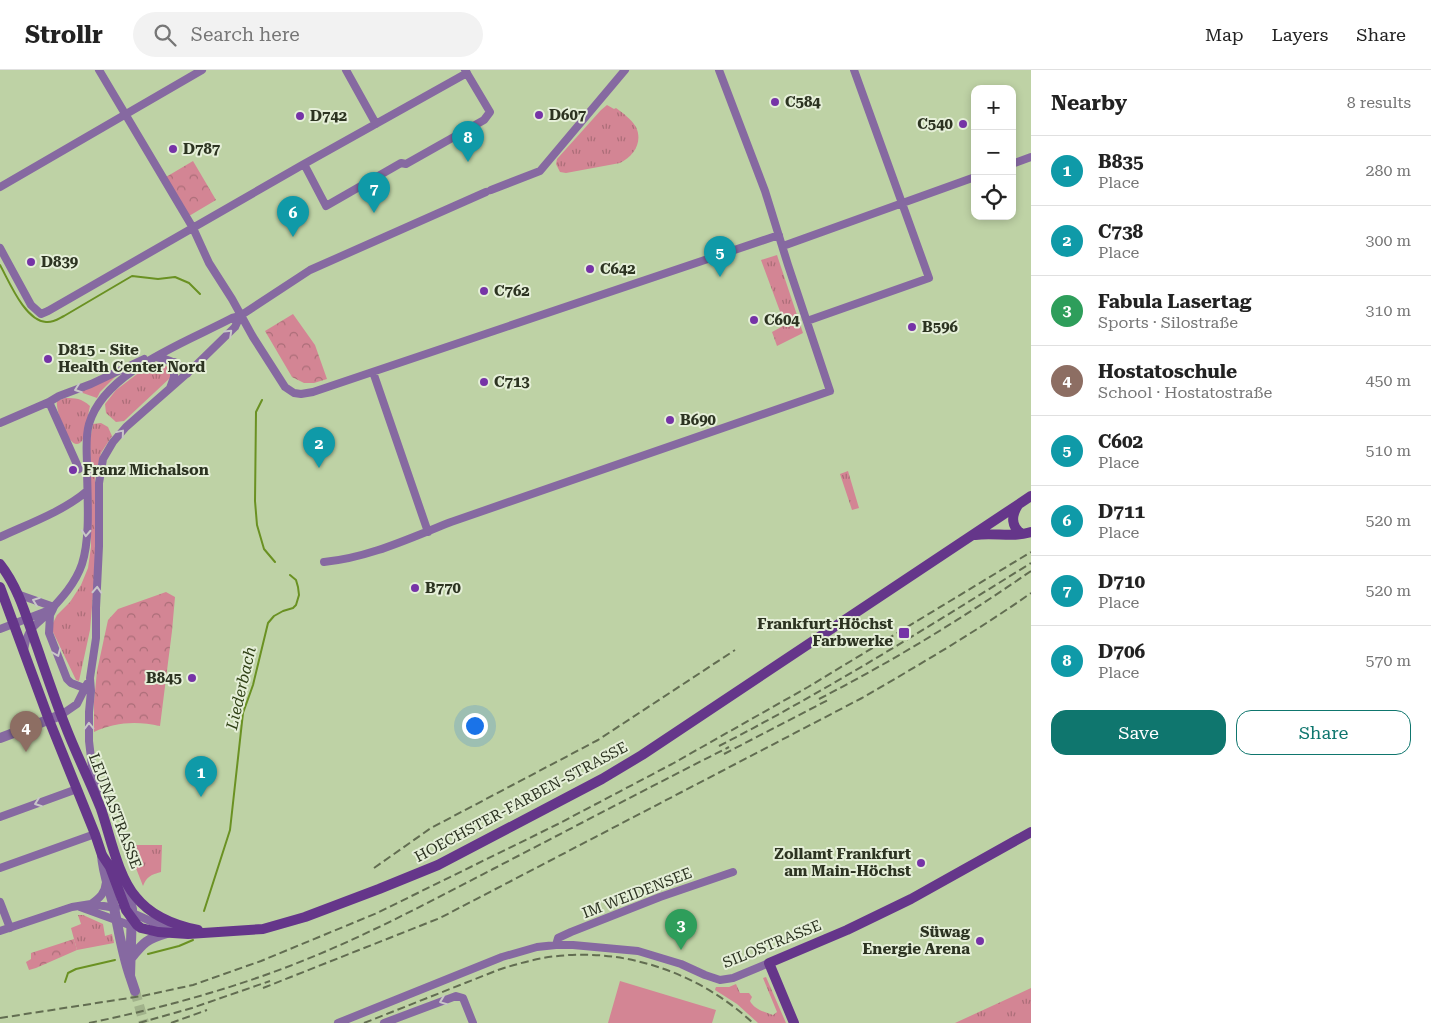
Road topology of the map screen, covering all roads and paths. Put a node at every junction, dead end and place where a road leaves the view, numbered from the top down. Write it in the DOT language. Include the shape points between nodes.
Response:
graph roads {
  1 [pos="99,70"];
  2 [pos="202,70"];
  3 [pos="346,70"];
  4 [pos="625,70"];
  5 [pos="719,70"];
  6 [pos="854,70"];
  7 [pos="466,71"];
  8 [pos="126,114"];
  9 [pos="376,124"];
  10 [pos="1031,158"];
  11 [pos="1016,163"];
  12 [pos="304,164"];
  13 [pos="971,178"];
  14 [pos="0,188"];
  15 [pos="902,203"];
  16 [pos="193,228"];
  17 [pos="779,235"];
  18 [pos="783,246"];
  19 [pos="0,248"];
  20 [pos="240,316"];
  21 [pos="807,321"];
  22 [pos="155,357"];
  23 [pos="174,362"];
  24 [pos="373,372"];
  25 [pos="187,374"];
  26 [pos="169,390"];
  27 [pos="49,402"];
  28 [pos="0,423"];
  29 [pos="79,469"];
  30 [pos="87,491"];
  31 [pos="1031,496"];
  32 [pos="69,503"];
  33 [pos="1019,504"];
  34 [pos="87,514"];
  35 [pos="428,532"];
  36 [pos="1027,533"];
  37 [pos="973,535"];
  38 [pos="0,537"];
  39 [pos="324,562"];
  40 [pos="0,564"];
  41 [pos="0,587"];
  42 [pos="17,594"];
  43 [pos="54,607"];
  44 [pos="27,619"];
  45 [pos="14,623"];
  46 [pos="0,629"];
  47 [pos="29,633"];
  48 [pos="24,651"];
  49 [pos="90,678"];
  50 [pos="84,688"];
  51 [pos="62,715"];
  52 [pos="49,720"];
  53 [pos="0,738"];
  54 [pos="77,790"];
  55 [pos="100,808"];
  56 [pos="0,817"];
  57 [pos="1031,832"];
  58 [pos="95,834"];
  59 [pos="102,855"];
  60 [pos="0,868"];
  61 [pos="733,872"];
  62 [pos="107,879"];
  63 [pos="126,884"];
  64 [pos="0,902"];
  65 [pos="92,904"];
  66 [pos="77,906"];
  67 [pos="131,914"];
  68 [pos="115,915"];
  69 [pos="10,928"];
  70 [pos="190,928"];
  71 [pos="0,931"];
  72 [pos="212,932"];
  73 [pos="167,933"];
  74 [pos="556,945"];
  75 [pos="131,958"];
  76 [pos="769,963"];
  77 [pos="130,976"];
  78 [pos="135,991"];
  79 [pos="338,1023"];
  80 [pos="384,1023"];
  81 [pos="473,1023"];
  82 [pos="794,1023"];
  1 -- 8 [label="street"];
  2 -- 8 [label="street"];
  3 -- 9 [label="street"];
  4 -- 20 [label="street" via="540,171 310,270"];
  5 -- 17 [label="street"];
  6 -- 15 [label="street"];
  7 -- 9 [label="street"];
  7 -- 12 [label="street" via="490,112 484,120 326,206"];
  8 -- 14 [label="street"];
  8 -- 16 [label="street"];
  9 -- 12 [label="street"];
  10 -- 11 [label="street"];
  12 -- 16 [label="street"];
  13 -- 15 [label="street"];
  15 -- 18 [label="street"];
  15 -- 21 [label="street" via="929,278"];
  16 -- 19 [label="street" via="41,314 31,305"];
  16 -- 20 [label="street"];
  17 -- 18 [label="street"];
  17 -- 24 [label="street"];
  18 -- 21 [label="street"];
  20 -- 22 [label="street"];
  20 -- 24 [label="street" via="290,391 301,394 314,392"];
  25 -- 20 [label="street, one-way" via="235,327"];
  21 -- 35 [label="street" via="830,391"];
  22 -- 23 [label="street"];
  22 -- 27 [label="street, one-way"];
  22 -- 30 [label="street" via="118,383 96,408 86,435"];
  23 -- 25 [label="street"];
  23 -- 26 [label="street" via="174,377"];
  24 -- 35 [label="street"];
  25 -- 26 [label="street"];
  49 -- 26 [label="street, one-way" via="96,638 100,468 108,450 125,428"];
  27 -- 28 [label="street"];
  27 -- 29 [label="street"];
  30 -- 32 [label="street"];
  30 -- 34 [label="street"];
  31 -- 33 [label="main road, HOECHSTER-FARBEN-STRASSE"];
  32 -- 34 [label="street" via="78,505"];
  32 -- 38 [label="street"];
  33 -- 36 [label="main road" via="1013,521 1016,529"];
  33 -- 37 [label="main road, HOECHSTER-FARBEN-STRASSE"];
  34 -- 43 [label="street, one-way" via="82,564 74,582"];
  35 -- 39 [label="street" via="350,559"];
  36 -- 37 [label="main road"];
  37 -- 72 [label="main road, HOECHSTER-FARBEN-STRASSE" via="627,764 507,829 415,875 305,917 263,929"];
  40 -- 42 [label="main road, LEUNASTRASSE"];
  41 -- 45 [label="main road, LEUNASTRASSE"];
  43 -- 42 [label="street, one-way"];
  42 -- 44 [label="main road, LEUNASTRASSE"];
  43 -- 44 [label="street"];
  43 -- 47 [label="street"];
  43 -- 50 [label="street, one-way" via="49,633 67,679"];
  44 -- 45 [label="street"];
  44 -- 47 [label="main road, LEUNASTRASSE"];
  45 -- 46 [label="street"];
  45 -- 47 [label="street, LEUNASTRASSE"];
  45 -- 48 [label="main road, LEUNASTRASSE"];
  47 -- 48 [label="street"];
  47 -- 51 [label="main road, LEUNASTRASSE"];
  48 -- 52 [label="main road, LEUNASTRASSE"];
  49 -- 50 [label="street"];
  55 -- 49 [label="street, one-way" via="89,741"];
  50 -- 51 [label="street" via="77,704"];
  51 -- 52 [label="street"];
  51 -- 55 [label="main road, LEUNASTRASSE"];
  52 -- 53 [label="street"];
  52 -- 54 [label="main road, LEUNASTRASSE"];
  54 -- 56 [label="street, one-way"];
  54 -- 58 [label="main road, LEUNASTRASSE"];
  55 -- 63 [label="main road, LEUNASTRASSE"];
  57 -- 76 [label="main road, SILOSTRASSE" via="911,899"];
  58 -- 59 [label="main road, LEUNASTRASSE"];
  58 -- 60 [label="street"];
  59 -- 62 [label="street, LEUNASTRASSE"];
  59 -- 67 [label="main road, LEUNASTRASSE"];
  61 -- 74 [label="street, IM WEIDENSEE" via="571,932 558,938"];
  62 -- 65 [label="street" via="106,889"];
  62 -- 68 [label="street, LEUNASTRASSE"];
  63 -- 67 [label="street"];
  63 -- 70 [label="main road, LEUNASTRASSE" via="153,913"];
  64 -- 69 [label="street"];
  65 -- 66 [label="street"];
  65 -- 68 [label="street"];
  66 -- 68 [label="street"];
  66 -- 69 [label="street"];
  67 -- 68 [label="street"];
  67 -- 68 [label="street"];
  67 -- 70 [label="street" via="156,924"];
  67 -- 73 [label="main road, HOECHSTER-FARBEN-STRASSE" via="137,925 144,929"];
  67 -- 75 [label="street"];
  68 -- 77 [label="street, LEUNASTRASSE"];
  69 -- 71 [label="street"];
  70 -- 72 [label="main road, LEUNASTRASSE"];
  72 -- 73 [label="main road, HOECHSTER-FARBEN-STRASSE"];
  73 -- 75 [label="street, HOECHSTER-FARBEN-STRASSE" via="143,943"];
  74 -- 76 [label="street, SILOSTRASSE" via="638,951 720,980"];
  74 -- 79 [label="street, SILOSTRASSE" via="502,957"];
  75 -- 77 [label="street"];
  76 -- 82 [label="main road"];
  77 -- 78 [label="street, LEUNASTRASSE"];
  81 -- 80 [label="street, one-way" via="464,998 456,996"];
}
